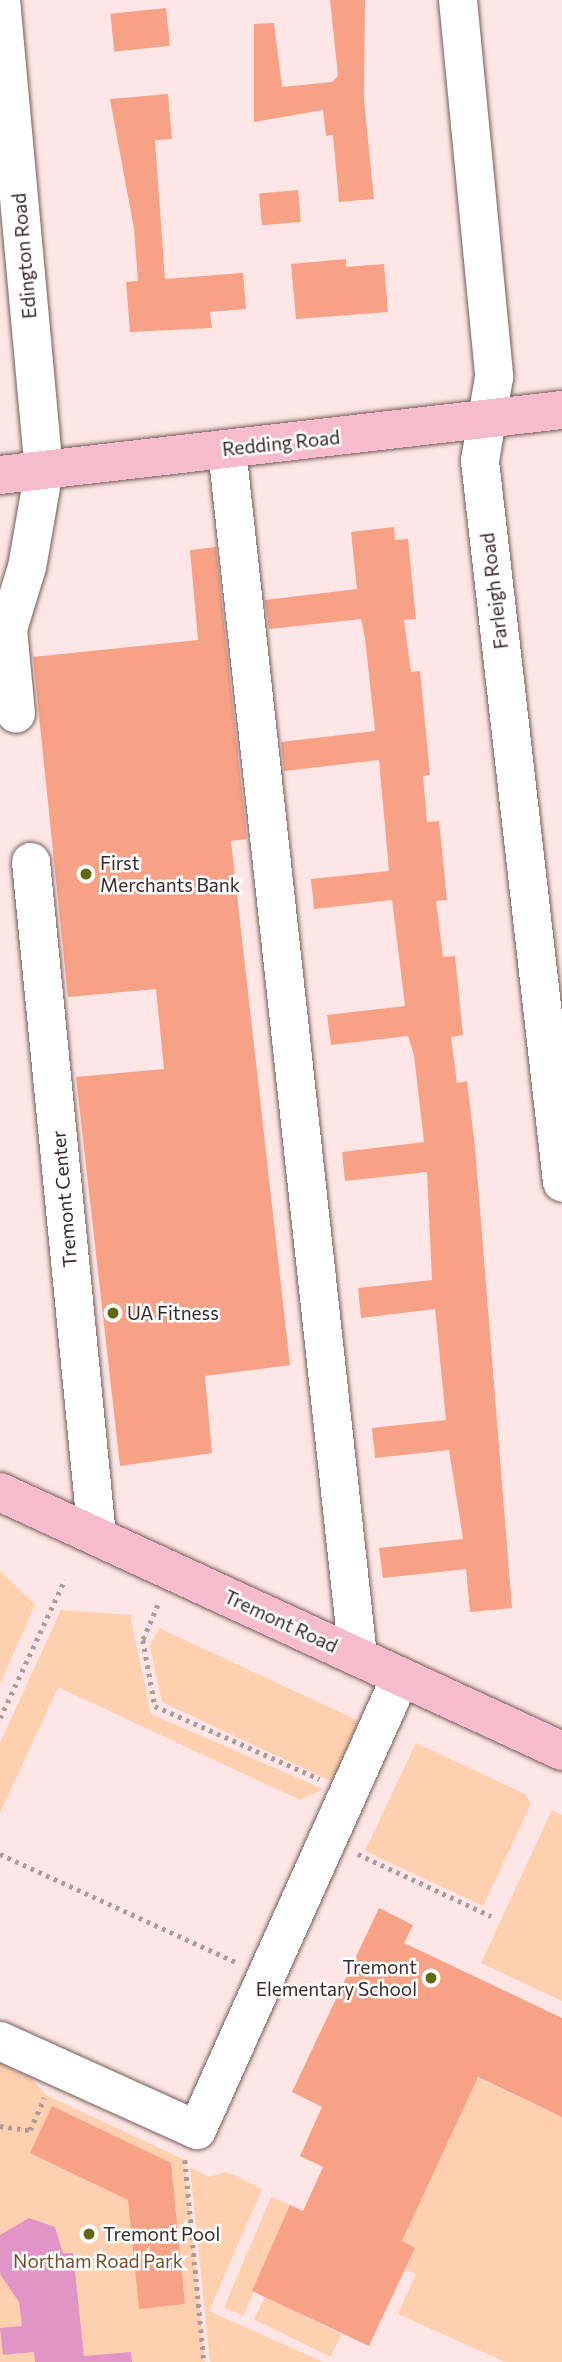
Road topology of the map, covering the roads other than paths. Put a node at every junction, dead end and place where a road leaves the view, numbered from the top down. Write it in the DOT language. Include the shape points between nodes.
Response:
graph roads {
  1 [pos="1,0"];
  2 [pos="458,0"];
  3 [pos="562,410"];
  4 [pos="487,419"];
  5 [pos="227,449"];
  6 [pos="44,470"];
  7 [pos="0,475"];
  8 [pos="16,714"];
  9 [pos="31,862"];
  10 [pos="562,1182"];
  11 [pos="0,1492"];
  12 [pos="97,1536"];
  13 [pos="358,1657"];
  14 [pos="401,1677"];
  15 [pos="562,1751"];
  16 [pos="0,2041"];
  1 -- 6 [label="street, Edington Road"];
  2 -- 4 [label="street, Farleigh Road" via="494,377"];
  3 -- 4 [label="main road, Redding Road"];
  4 -- 5 [label="main road, Redding Road"];
  4 -- 10 [label="street, Farleigh Road" via="481,474"];
  5 -- 6 [label="main road, Redding Road"];
  5 -- 13 [label="street"];
  6 -- 7 [label="main road, Redding Road"];
  6 -- 8 [label="street" via="27,567 8,629"];
  9 -- 12 [label="street, Tremont Center"];
  11 -- 12 [label="main road, Tremont Road"];
  12 -- 13 [label="main road, Tremont Road"];
  13 -- 14 [label="main road, Tremont Road"];
  14 -- 15 [label="main road, Tremont Road"];
  14 -- 16 [label="street" via="197,2130"];
}
